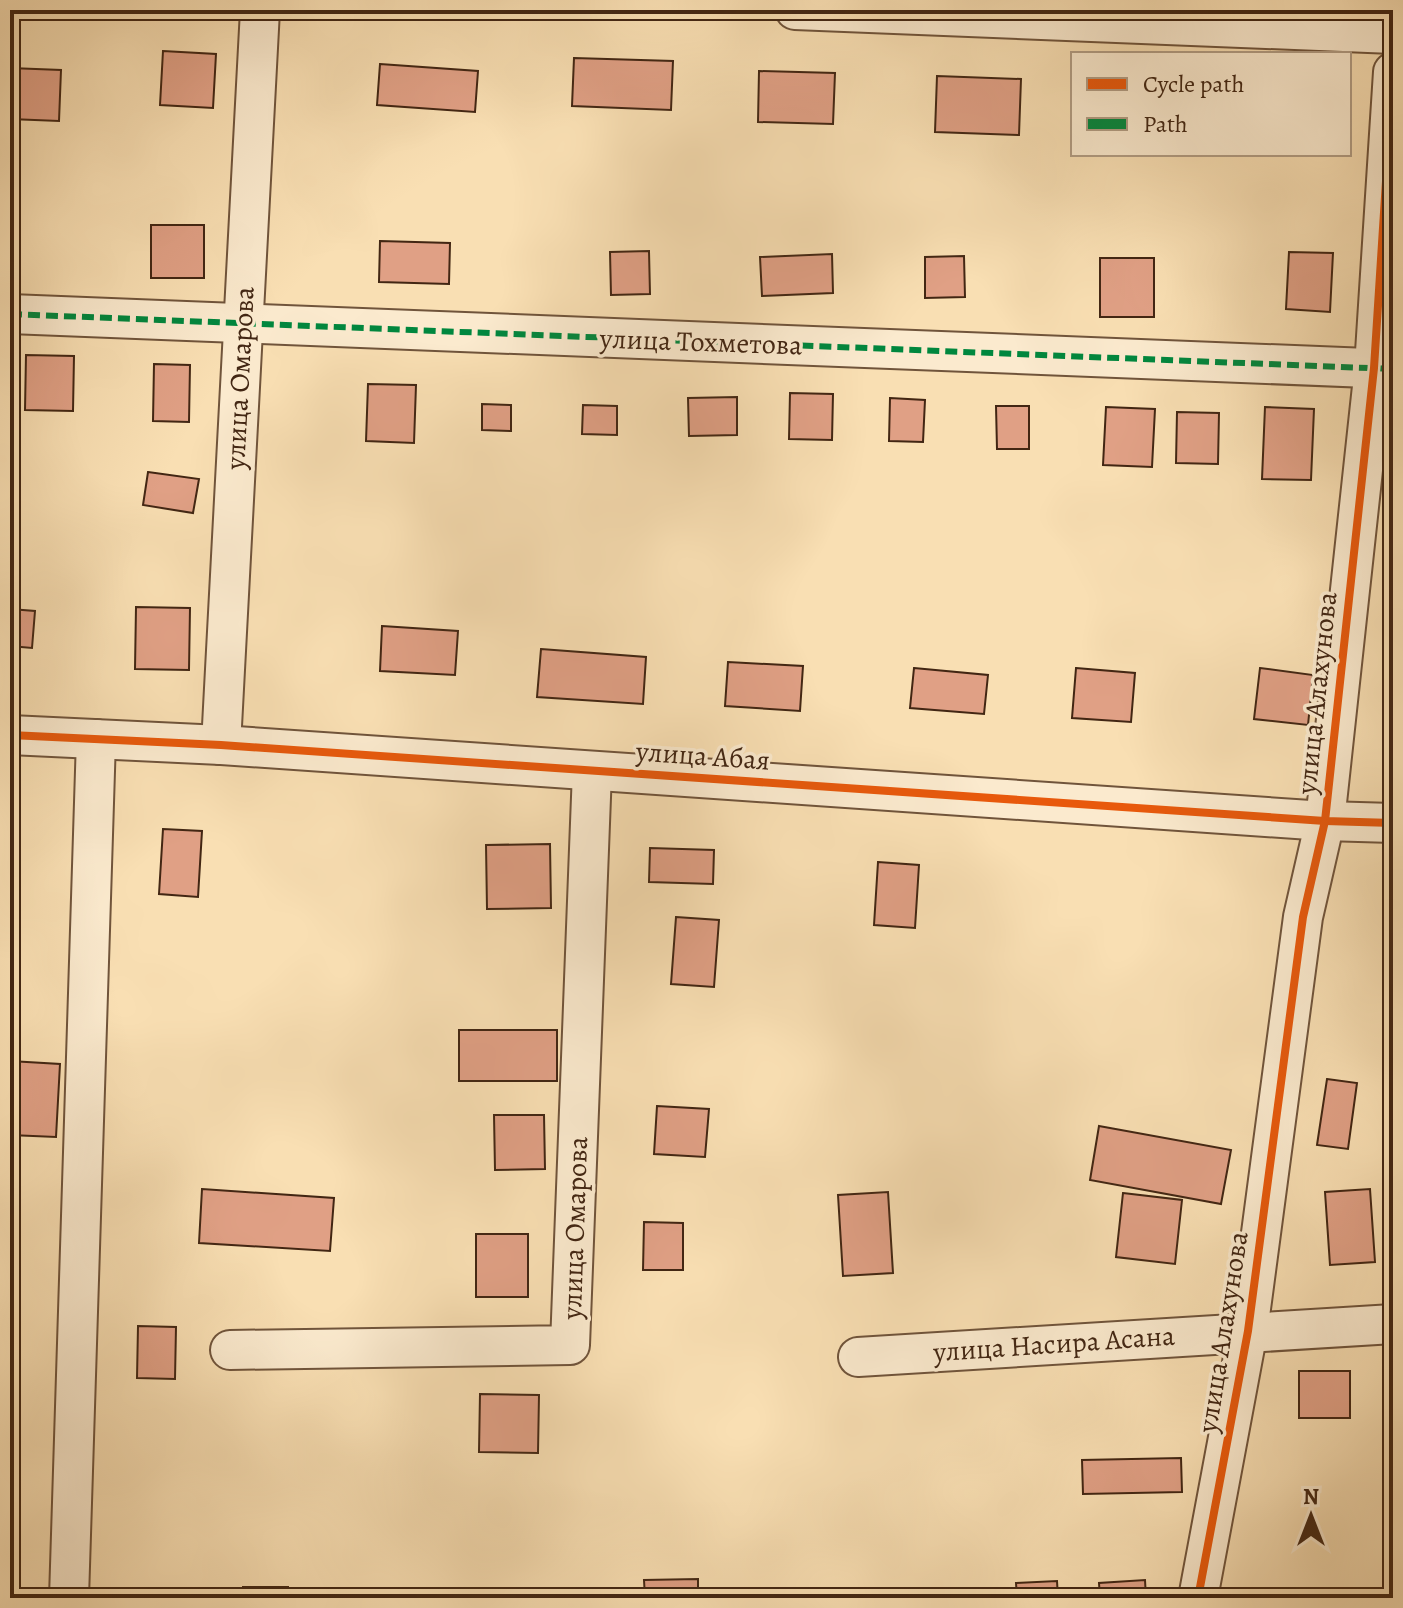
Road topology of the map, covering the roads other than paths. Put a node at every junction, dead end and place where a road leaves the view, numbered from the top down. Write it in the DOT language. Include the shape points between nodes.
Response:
graph roads {
  1 [pos="260,10"];
  2 [pos="795,10"];
  3 [pos="1393,34"];
  4 [pos="1393,72"];
  5 [pos="10,314"];
  6 [pos="243,324"];
  7 [pos="1383,368"];
  8 [pos="10,735"];
  9 [pos="96,739"];
  10 [pos="221,745"];
  11 [pos="592,771"];
  12 [pos="1325,821"];
  13 [pos="1393,823"];
  14 [pos="1393,1324"];
  15 [pos="1248,1331"];
  16 [pos="230,1350"];
  17 [pos="858,1357"];
  18 [pos="69,1598"];
  19 [pos="1198,1598"];
  1 -- 6 [label="street, улица Омарова"];
  2 -- 3 [label="street"];
  4 -- 7 [label="street, улица Алахунова"];
  5 -- 6 [label="street, улица Тохметова"];
  6 -- 7 [label="street, улица Тохметова"];
  6 -- 10 [label="street, улица Омарова"];
  7 -- 12 [label="street, улица Алахунова"];
  8 -- 9 [label="street, улица Абая"];
  9 -- 10 [label="street, улица Абая"];
  9 -- 18 [label="street"];
  10 -- 11 [label="street, улица Абая"];
  11 -- 12 [label="street, улица Абая"];
  11 -- 16 [label="street, улица Омарова" via="570,1345"];
  12 -- 13 [label="street, улица Абая"];
  12 -- 15 [label="street, улица Алахунова" via="1303,917"];
  14 -- 15 [label="street, улица Насира Асана"];
  15 -- 17 [label="street, улица Насира Асана"];
  15 -- 19 [label="street, улица Алахунова"];
}
